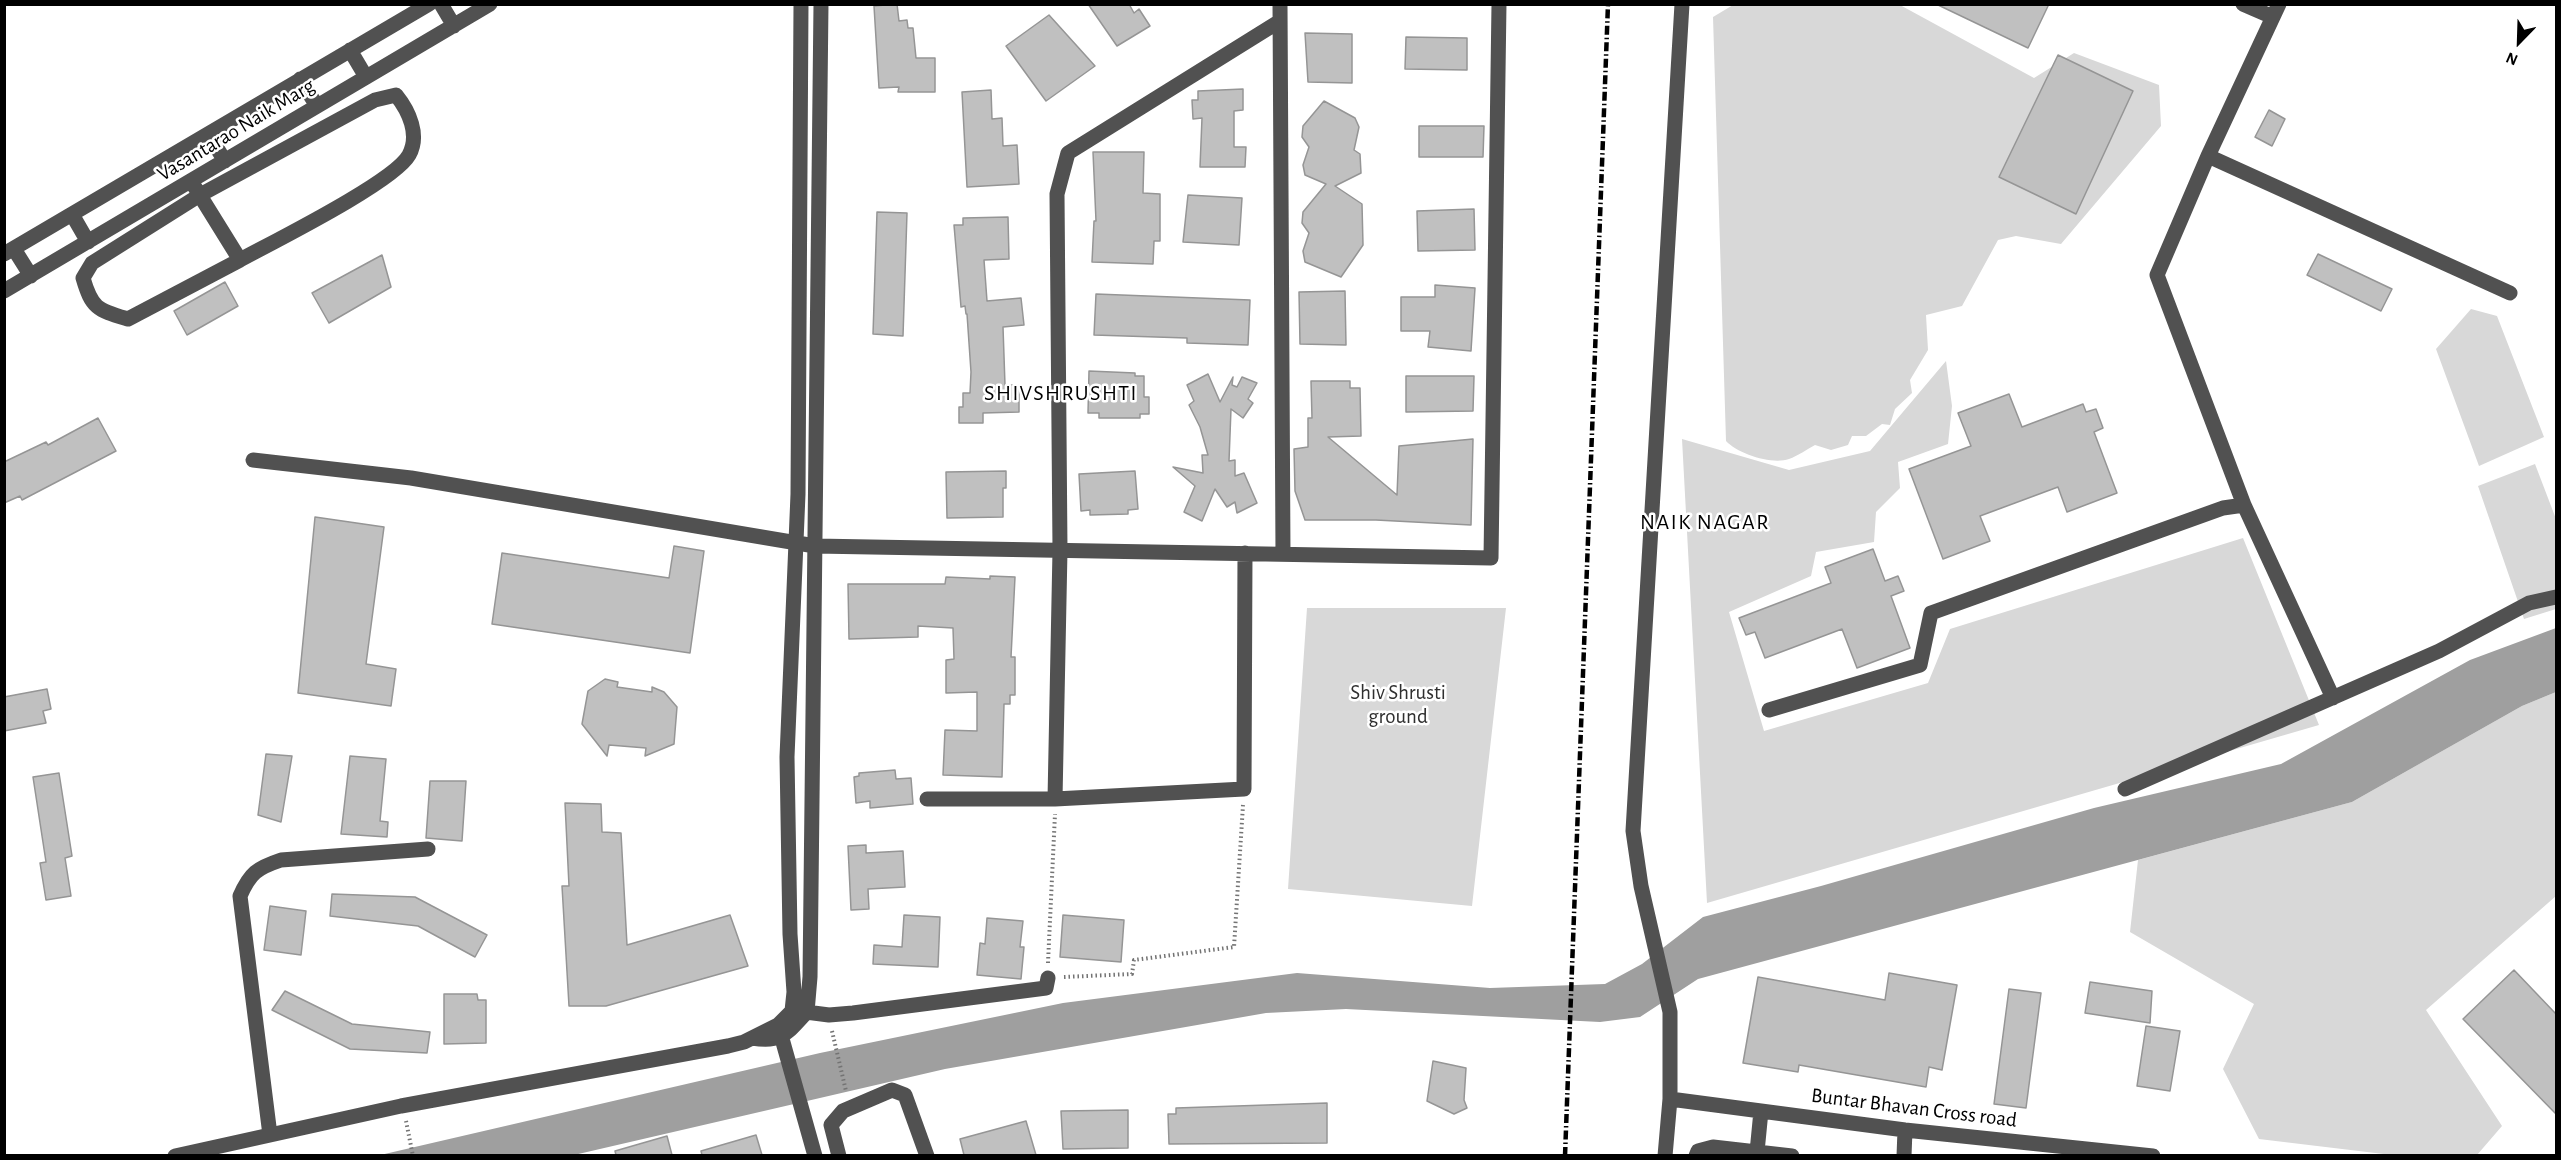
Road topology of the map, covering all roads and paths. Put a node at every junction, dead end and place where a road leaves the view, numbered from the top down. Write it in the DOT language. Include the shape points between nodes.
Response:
graph roads {
  1 [pos="429,4"];
  2 [pos="441,4"];
  3 [pos="490,4"];
  4 [pos="821,4"];
  5 [pos="1280,4"];
  6 [pos="1499,4"];
  7 [pos="1682,4"];
  8 [pos="2243,4"];
  9 [pos="800,5"];
  10 [pos="2276,11"];
  11 [pos="1280,21"];
  12 [pos="453,26"];
  13 [pos="350,50"];
  14 [pos="366,77"];
  15 [pos="300,79"];
  16 [pos="317,106"];
  17 [pos="208,134"];
  18 [pos="2208,156"];
  19 [pos="225,161"];
  20 [pos="191,181"];
  21 [pos="200,195"];
  22 [pos="73,216"];
  23 [pos="88,242"];
  24 [pos="9,252"];
  25 [pos="240,260"];
  26 [pos="31,276"];
  27 [pos="4,291"];
  28 [pos="2510,293"];
  29 [pos="253,460"];
  30 [pos="2244,505"];
  31 [pos="796,543"];
  32 [pos="815,546"];
  33 [pos="1060,550"];
  34 [pos="1245,553"];
  35 [pos="1283,554"];
  36 [pos="2556,597"];
  37 [pos="2333,698"];
  38 [pos="1769,710"];
  39 [pos="1244,789"];
  40 [pos="2125,789"];
  41 [pos="927,799"];
  42 [pos="1055,800"];
  43 [pos="428,849"];
  44 [pos="1048,978"];
  45 [pos="799,1011"];
  46 [pos="780,1031"];
  47 [pos="834,1040"];
  48 [pos="847,1095"];
  49 [pos="1670,1100"];
  50 [pos="1761,1111"];
  51 [pos="406,1123"];
  52 [pos="1905,1130"];
  53 [pos="270,1135"];
  54 [pos="832,1135"];
  55 [pos="810,1140"];
  56 [pos="1757,1152"];
  57 [pos="175,1155"];
  58 [pos="413,1155"];
  59 [pos="815,1155"];
  60 [pos="839,1155"];
  61 [pos="927,1155"];
  62 [pos="1665,1155"];
  63 [pos="1695,1155"];
  64 [pos="1792,1155"];
  65 [pos="1904,1155"];
  66 [pos="2153,1155"];
  1 -- 13 [label="street, Vasantarao Naik Marg"];
  2 -- 12 [label="street"];
  3 -- 12 [label="street, Vasantarao Naik Marg"];
  4 -- 32 [label="street"];
  5 -- 11 [label="street"];
  6 -- 35 [label="street" via="1491,558"];
  7 -- 49 [label="street" via="1633,831 1641,886 1670,1012"];
  8 -- 10 [label="street"];
  9 -- 31 [label="street"];
  10 -- 18 [label="street"];
  11 -- 33 [label="street" via="1068,153 1057,194"];
  11 -- 35 [label="street"];
  12 -- 14 [label="street, Vasantarao Naik Marg"];
  13 -- 14 [label="street"];
  13 -- 15 [label="street, Vasantarao Naik Marg"];
  14 -- 16 [label="street, Vasantarao Naik Marg"];
  15 -- 16 [label="street"];
  15 -- 17 [label="street, Vasantarao Naik Marg"];
  16 -- 19 [label="street, Vasantarao Naik Marg"];
  17 -- 19 [label="street"];
  17 -- 22 [label="street, Vasantarao Naik Marg"];
  18 -- 28 [label="street"];
  18 -- 30 [label="street" via="2157,275"];
  19 -- 20 [label="street, Vasantarao Naik Marg"];
  20 -- 21 [label="street"];
  20 -- 23 [label="street, Vasantarao Naik Marg"];
  21 -- 25 [label="street"];
  21 -- 25 [label="street" via="92,263 83,278 88,298 103,312 128,319"];
  21 -- 25 [label="street" via="375,100 396,95 404,105 414,127 410,154 394,170"];
  22 -- 23 [label="street"];
  22 -- 24 [label="street, Vasantarao Naik Marg"];
  23 -- 26 [label="street, Vasantarao Naik Marg"];
  24 -- 26 [label="street"];
  26 -- 27 [label="street, Vasantarao Naik Marg"];
  29 -- 31 [label="street" via="411,478"];
  30 -- 37 [label="street"];
  30 -- 38 [label="street" via="2223,508 1931,613 1920,665"];
  31 -- 32 [label="street"];
  31 -- 45 [label="street" via="787,757 790,934"];
  32 -- 33 [label="street"];
  32 -- 45 [label="street" via="810,977"];
  33 -- 34 [label="street"];
  33 -- 42 [label="street"];
  34 -- 35 [label="street"];
  34 -- 39 [label="street"];
  36 -- 37 [label="street" via="2529,603 2439,651"];
  37 -- 40 [label="street"];
  39 -- 42 [label="street"];
  39 -- 44 [label="path" via="1234,947 1134,960 1132,974"];
  41 -- 42 [label="street"];
  42 -- 44 [label="path"];
  43 -- 53 [label="street" via="281,860 264,865 249,877 240,896"];
  44 -- 45 [label="street" via="1046,988 853,1013"];
  45 -- 46 [label="street"];
  46 -- 53 [label="street" via="769,1040 753,1038"];
  46 -- 55 [label="street"];
  47 -- 48 [label="path"];
  49 -- 50 [label="street, Buntar Bhavan Cross road"];
  49 -- 62 [label="street"];
  50 -- 52 [label="street, Buntar Bhavan Cross road"];
  50 -- 56 [label="street"];
  51 -- 58 [label="path"];
  52 -- 65 [label="street"];
  52 -- 66 [label="street, Buntar Bhavan Cross road"];
  53 -- 57 [label="street"];
  54 -- 55 [label="street"];
  54 -- 60 [label="street"];
  54 -- 61 [label="street" via="831,1125 843,1111 892,1090 905,1095 909,1102"];
  55 -- 59 [label="street"];
  56 -- 63 [label="street" via="1706,1148"];
  56 -- 64 [label="street"];
}
